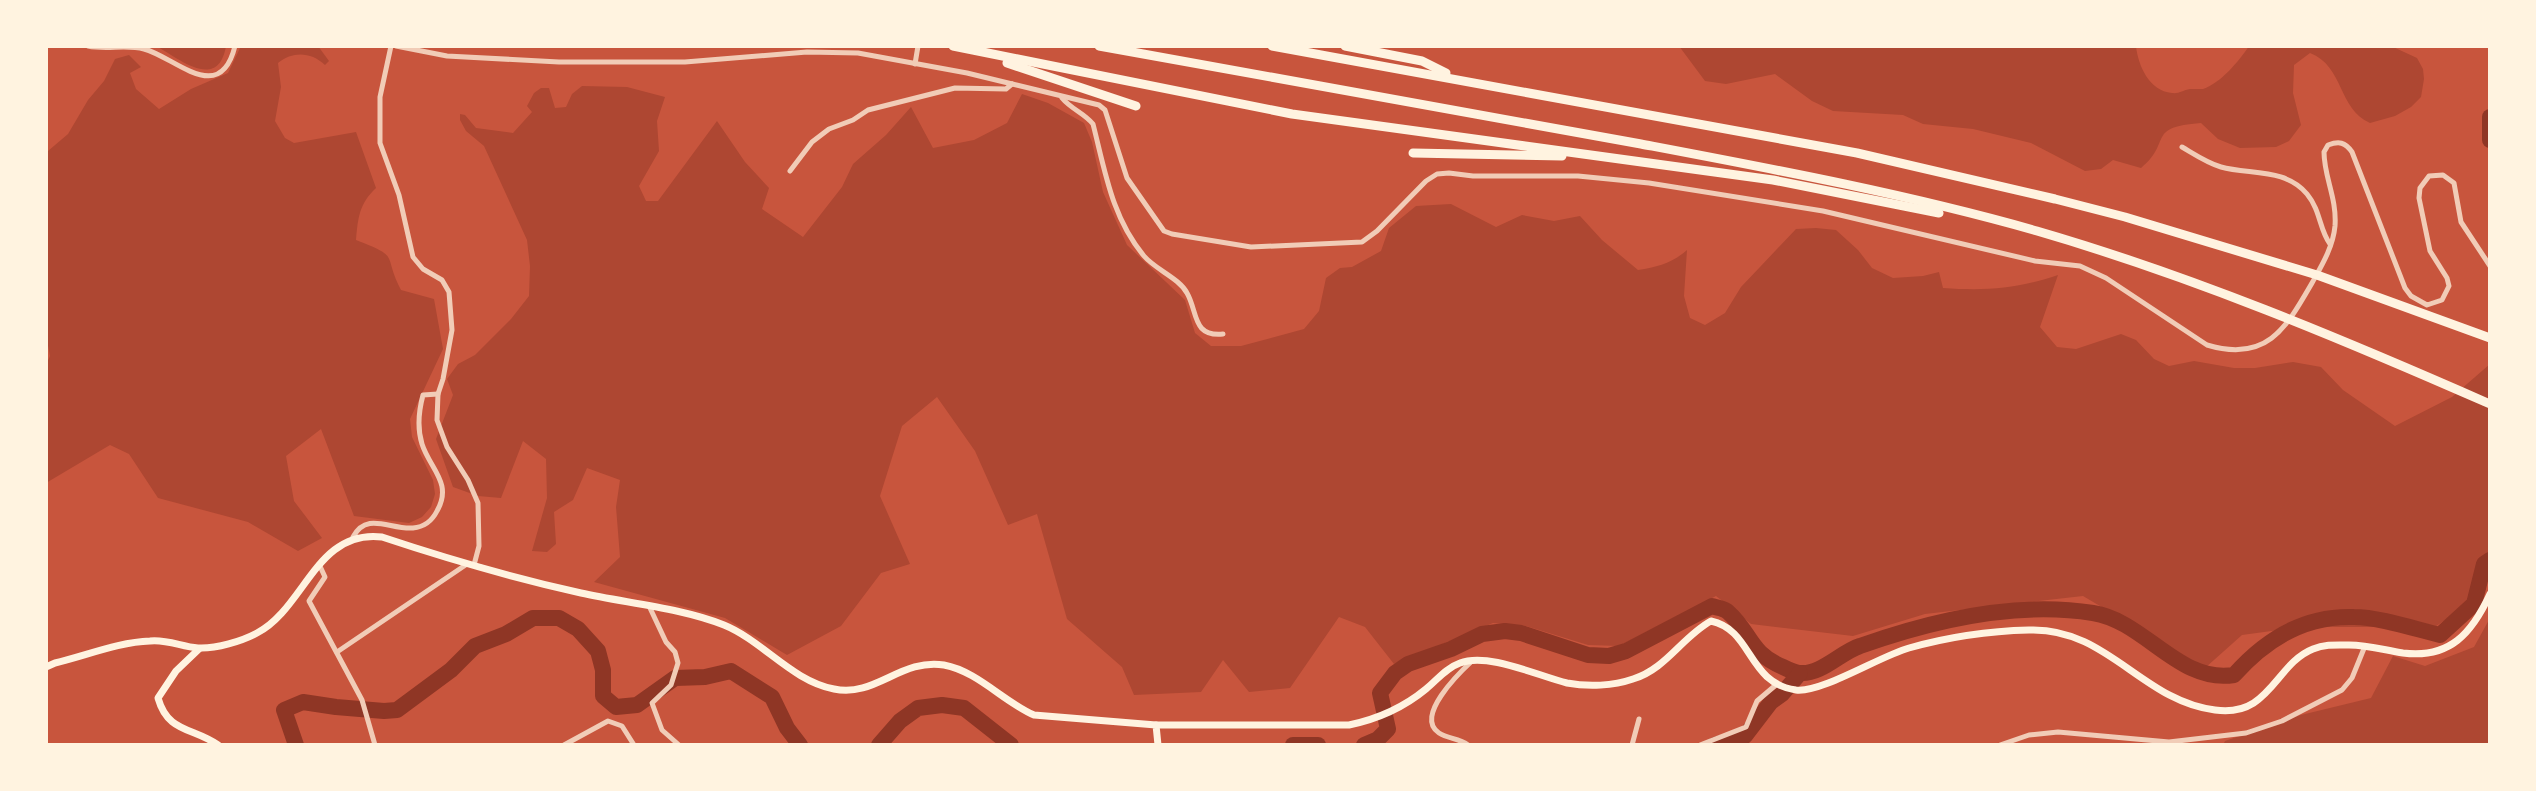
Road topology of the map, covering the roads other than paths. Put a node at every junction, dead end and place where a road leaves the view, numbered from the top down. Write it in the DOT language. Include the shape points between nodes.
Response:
graph roads {
  1 [pos="88,46"];
  2 [pos="235,46"];
  3 [pos="393,46"];
  4 [pos="918,46"];
  5 [pos="955,46"];
  6 [pos="1099,46"];
  7 [pos="1272,46"];
  8 [pos="1345,46"];
  9 [pos="915,64"];
  10 [pos="1456,78"];
  11 [pos="1012,83"];
  12 [pos="1061,97"];
  13 [pos="1136,106"];
  14 [pos="2182,147"];
  15 [pos="1413,153"];
  16 [pos="1609,157"];
  17 [pos="790,171"];
  18 [pos="2034,231"];
  19 [pos="2331,245"];
  20 [pos="2490,266"];
  21 [pos="1223,334"];
  22 [pos="2490,338"];
  23 [pos="438,394"];
  24 [pos="2490,404"];
  25 [pos="353,537"];
  26 [pos="319,564"];
  27 [pos="470,565"];
  28 [pos="2490,594"];
  29 [pos="650,608"];
  30 [pos="2365,645"];
  31 [pos="199,649"];
  32 [pos="337,652"];
  33 [pos="1473,661"];
  34 [pos="46,667"];
  35 [pos="1779,684"];
  36 [pos="1639,719"];
  37 [pos="1156,725"];
  38 [pos="218,745"];
  39 [pos="375,745"];
  40 [pos="564,745"];
  41 [pos="634,745"];
  42 [pos="679,745"];
  43 [pos="1158,745"];
  44 [pos="1468,745"];
  45 [pos="1632,745"];
  46 [pos="1700,745"];
  47 [pos="2000,745"];
  1 -- 2 [label="street" via="143,48 194,75 205,75 221,71"];
  3 -- 9 [label="street" via="447,56 559,62 685,62 807,52 858,53"];
  3 -- 23 [label="street" via="380,97 380,143 413,257 449,292 452,330"];
  4 -- 9 [label="street"];
  5 -- 13 [label="highway"];
  5 -- 16 [label="highway" via="1292,114"];
  6 -- 18 [label="highway" via="1732,161"];
  7 -- 10 [label="highway"];
  8 -- 10 [label="highway" via="1422,61"];
  9 -- 11 [label="street"];
  10 -- 22 [label="highway" via="1857,153 2069,203 2254,255"];
  11 -- 12 [label="street"];
  11 -- 17 [label="street" via="1006,89 955,88 868,110 812,142"];
  12 -- 19 [label="street" via="1105,110 1127,178 1164,231 1251,247 1362,242 1437,174 1649,183 1823,211 2035,261 2080,266 2195,339 2235,350 2265,343 2286,326"];
  12 -- 21 [label="street" via="1093,124 1108,189 1137,247 1186,290 1205,332"];
  14 -- 19 [label="street" via="2223,168 2273,175 2305,191"];
  15 -- 16 [label="highway"];
  16 -- 18 [label="highway" via="1773,180"];
  18 -- 24 [label="highway" via="2164,272 2333,336"];
  19 -- 20 [label="street" via="2335,205 2324,152 2328,145 2341,143 2352,152 2411,296 2435,304 2449,286 2430,251 2419,198 2429,176 2443,175 2454,183 2461,222"];
  23 -- 25 [label="street" via="423,395 420,415 422,442 444,495 435,515 415,528 366,523"];
  23 -- 27 [label="street" via="437,420 478,503 479,546"];
  25 -- 26 [label="main road"];
  25 -- 27 [label="main road" via="382,537"];
  26 -- 31 [label="main road" via="258,633"];
  26 -- 32 [label="street" via="325,577 309,601"];
  27 -- 29 [label="main road"];
  27 -- 32 [label="street"];
  28 -- 30 [label="main road" via="2470,629 2441,650 2425,654"];
  29 -- 37 [label="main road" via="723,625 832,689 864,689 910,666 937,665 964,672 1034,715"];
  29 -- 42 [label="street" via="678,663 671,685 652,703 662,730"];
  30 -- 35 [label="main road" via="2311,649 2258,701 2218,711 2153,687 2087,641 2046,630 1933,642 1882,657 1811,689"];
  30 -- 47 [label="street" via="2342,690 2246,733 2169,742 2058,732"];
  31 -- 34 [label="main road" via="147,641"];
  31 -- 38 [label="main road" via="158,698 174,726"];
  32 -- 39 [label="street" via="362,700"];
  33 -- 35 [label="main road" via="1570,683 1620,682 1652,671 1711,621 1732,628 1753,663"];
  33 -- 37 [label="main road" via="1447,671 1392,712 1349,725"];
  33 -- 44 [label="street" via="1432,713 1438,733"];
  35 -- 46 [label="street" via="1757,701 1746,727"];
  36 -- 45 [label="street"];
  37 -- 43 [label="main road"];
  40 -- 41 [label="street" via="608,721 622,726"];
}
